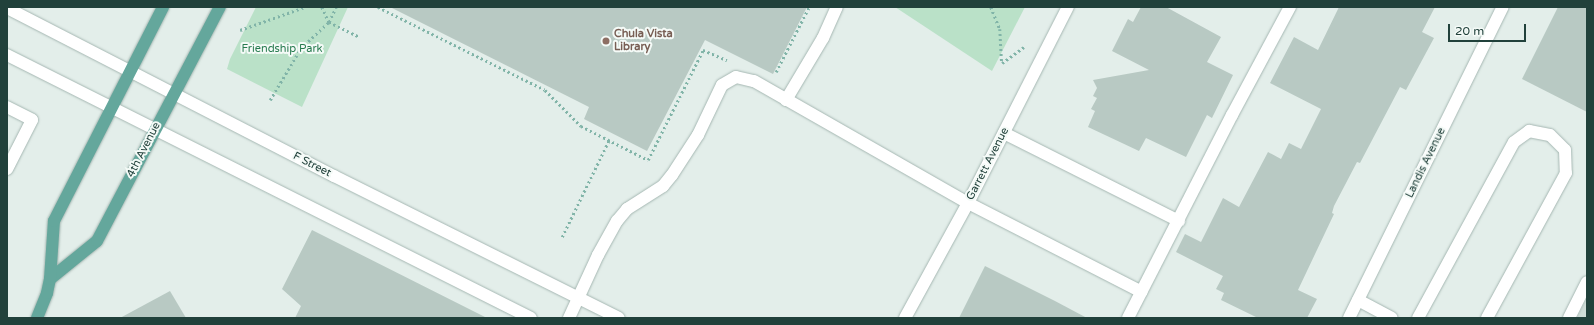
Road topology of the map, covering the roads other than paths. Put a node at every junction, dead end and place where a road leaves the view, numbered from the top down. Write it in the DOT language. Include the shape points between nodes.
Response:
graph roads {
  1 [pos="163,7"];
  2 [pos="220,7"];
  3 [pos="837,7"];
  4 [pos="1068,7"];
  5 [pos="1290,7"];
  6 [pos="1503,7"];
  7 [pos="10,8"];
  8 [pos="7,55"];
  9 [pos="130,71"];
  10 [pos="174,94"];
  11 [pos="786,100"];
  12 [pos="7,107"];
  13 [pos="111,108"];
  14 [pos="155,130"];
  15 [pos="1004,134"];
  16 [pos="7,169"];
  17 [pos="968,203"];
  18 [pos="1179,221"];
  19 [pos="50,279"];
  20 [pos="1587,282"];
  21 [pos="1142,292"];
  22 [pos="578,298"];
  23 [pos="1358,300"];
  24 [pos="37,318"];
  25 [pos="531,318"];
  26 [pos="569,318"];
  27 [pos="619,318"];
  28 [pos="904,318"];
  29 [pos="1128,318"];
  30 [pos="1349,318"];
  31 [pos="1392,318"];
  32 [pos="1418,318"];
  33 [pos="1487,318"];
  34 [pos="1569,318"];
  1 -- 9 [label="main road"];
  2 -- 10 [label="main road, 4th Avenue"];
  3 -- 11 [label="main road" via="823,38"];
  4 -- 15 [label="main road, Garrett Avenue"];
  5 -- 18 [label="main road"];
  6 -- 23 [label="main road, Landis Avenue"];
  7 -- 9 [label="main road, F Street"];
  8 -- 13 [label="main road"];
  9 -- 10 [label="main road, F Street"];
  9 -- 13 [label="main road"];
  10 -- 14 [label="main road, 4th Avenue"];
  10 -- 22 [label="main road, F Street"];
  11 -- 17 [label="main road"];
  11 -- 22 [label="main road" via="741,77 730,79 722,85 698,135 672,175 663,186 628,209 617,221"];
  12 -- 16 [label="main road" via="32,120"];
  13 -- 14 [label="main road"];
  13 -- 19 [label="main road" via="54,221"];
  14 -- 19 [label="main road, 4th Avenue" via="97,241"];
  14 -- 25 [label="main road"];
  15 -- 17 [label="main road, Garrett Avenue"];
  15 -- 18 [label="main road"];
  17 -- 21 [label="main road"];
  17 -- 28 [label="main road, Garrett Avenue"];
  18 -- 21 [label="main road"];
  19 -- 24 [label="main road" via="48,293"];
  20 -- 34 [label="main road"];
  21 -- 29 [label="main road"];
  22 -- 26 [label="main road"];
  22 -- 27 [label="main road, F Street"];
  23 -- 30 [label="main road, Landis Avenue"];
  23 -- 31 [label="main road"];
  32 -- 33 [label="main road" via="1514,142 1529,131 1550,135 1565,150 1566,173"];
}
